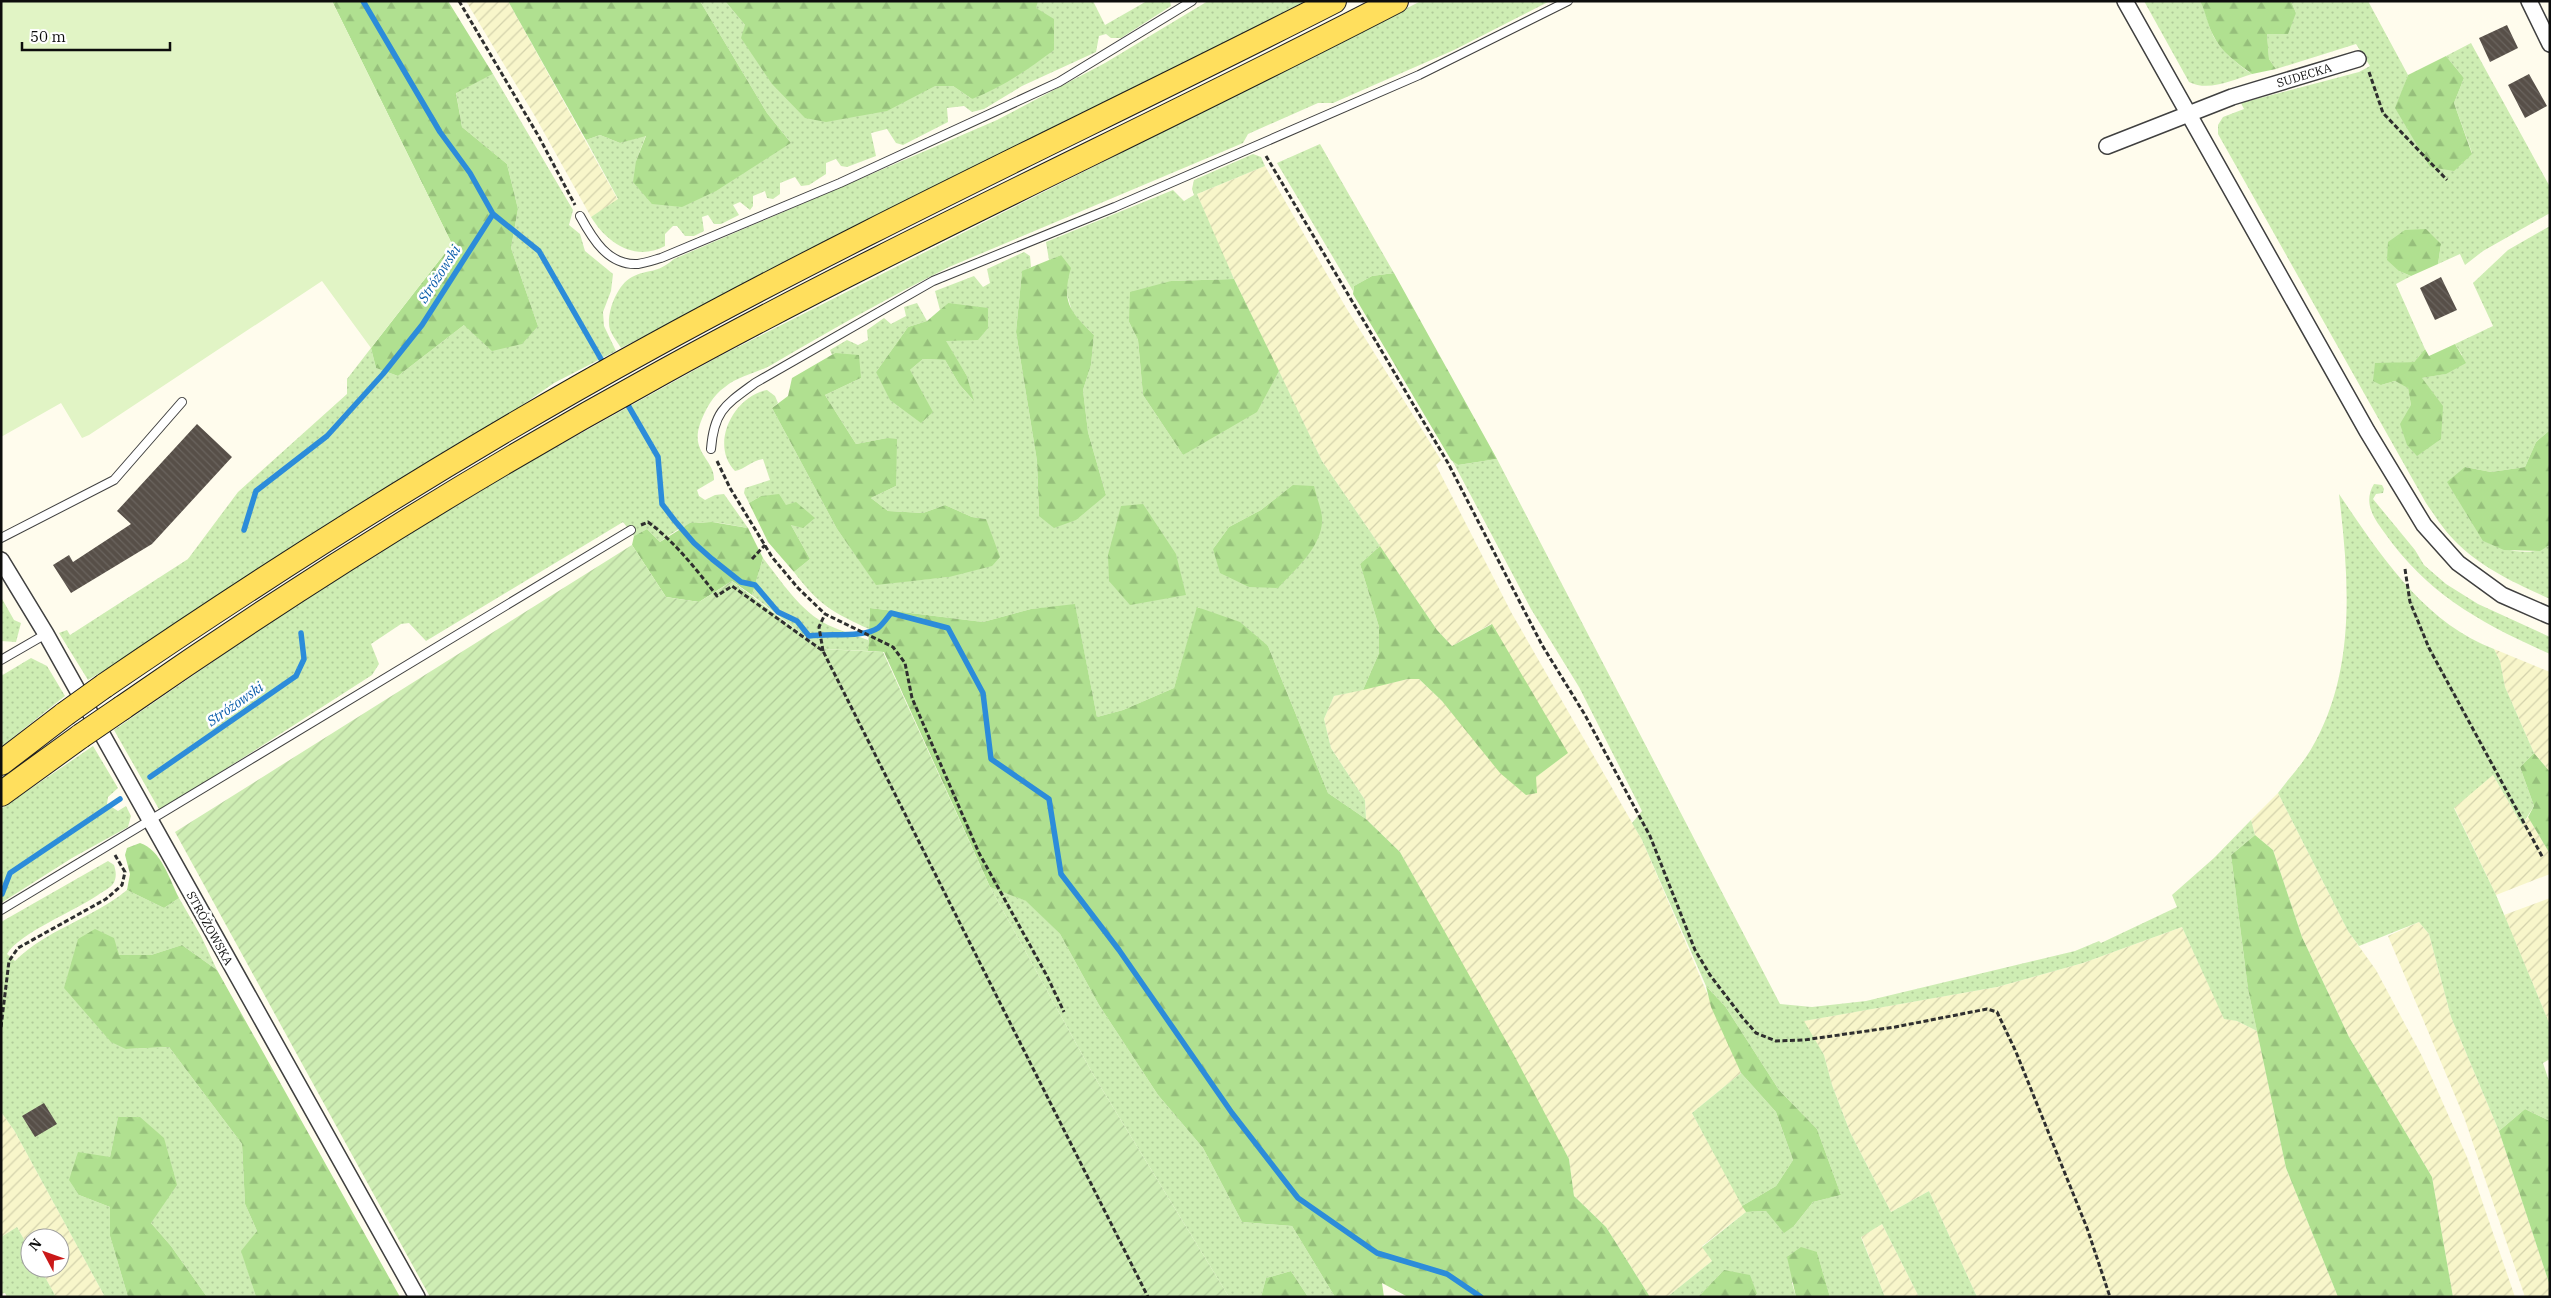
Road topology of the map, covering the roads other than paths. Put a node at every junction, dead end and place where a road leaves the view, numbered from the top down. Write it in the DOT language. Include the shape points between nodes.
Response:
graph roads {
  1 [pos="1192,1"];
  2 [pos="1334,1"];
  3 [pos="1396,1"];
  4 [pos="1568,1"];
  5 [pos="2125,1"];
  6 [pos="2529,1"];
  7 [pos="1181,4"];
  8 [pos="2550,44"];
  9 [pos="2358,59"];
  10 [pos="2188,112"];
  11 [pos="2107,146"];
  12 [pos="580,216"];
  13 [pos="182,402"];
  14 [pos="711,449"];
  15 [pos="630,530"];
  16 [pos="1,538"];
  17 [pos="1,560"];
  18 [pos="2550,616"];
  19 [pos="46,634"];
  20 [pos="1,660"];
  21 [pos="1,762"];
  22 [pos="1,794"];
  23 [pos="151,822"];
  24 [pos="1,910"];
  25 [pos="417,1297"];
  1 -- 7 [label="lane"];
  2 -- 21 [label="main road, bridge" via="805,265 561,397 352,522 104,686"];
  3 -- 22 [label="main road, bridge" via="664,371 344,560 225,637"];
  4 -- 14 [label="lane" via="1419,75 1115,207 933,281 755,383 719,412 712,431"];
  5 -- 10 [label="street"];
  6 -- 8 [label="street"];
  7 -- 12 [label="lane" via="1060,82 840,183 661,258 637,264 612,258 594,241"];
  9 -- 10 [label="street, SUDECKA"];
  10 -- 11 [label="street, SUDECKA"];
  10 -- 18 [label="street" via="2424,525 2458,563 2502,595"];
  13 -- 16 [label="lane" via="114,480"];
  15 -- 23 [label="lane"];
  17 -- 19 [label="street, STRÓŻOWSKA"];
  19 -- 20 [label="lane"];
  19 -- 23 [label="street, STRÓŻOWSKA"];
  23 -- 24 [label="lane"];
  23 -- 25 [label="street, STRÓŻOWSKA"];
}
